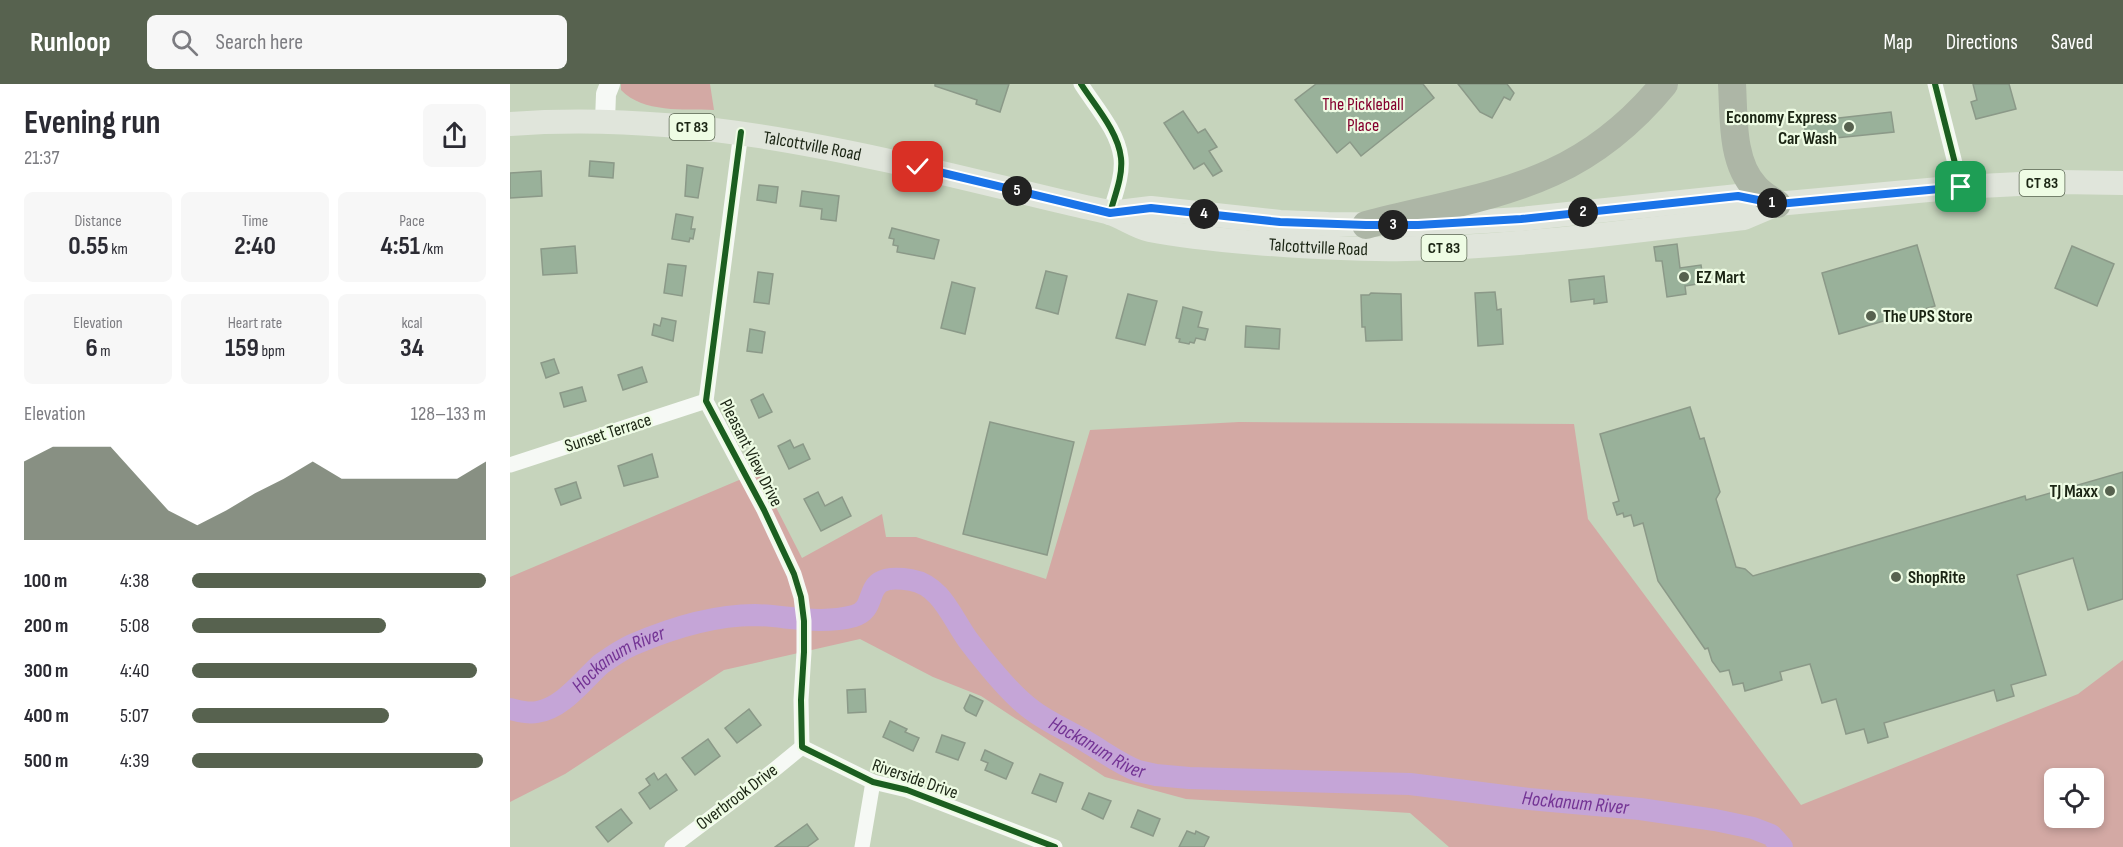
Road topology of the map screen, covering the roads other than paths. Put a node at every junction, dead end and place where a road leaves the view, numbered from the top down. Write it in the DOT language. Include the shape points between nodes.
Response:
graph roads {
  1 [pos="610,84"];
  2 [pos="1081,84"];
  3 [pos="1664,84"];
  4 [pos="1732,84"];
  5 [pos="1935,84"];
  6 [pos="605,122"];
  7 [pos="510,124"];
  8 [pos="741,132"];
  9 [pos="2123,183"];
  10 [pos="1961,187"];
  11 [pos="1720,197"];
  12 [pos="1778,204"];
  13 [pos="1110,213"];
  14 [pos="1475,222"];
  15 [pos="1715,222"];
  16 [pos="1366,225"];
  17 [pos="1461,247"];
  18 [pos="706,401"];
  19 [pos="510,465"];
  20 [pos="802,747"];
  21 [pos="873,782"];
  22 [pos="672,847"];
  23 [pos="861,847"];
  24 [pos="1055,847"];
  1 -- 6 [label="street"];
  2 -- 13 [label="street" via="1113,132 1121,157 1119,183"];
  3 -- 16 [label="highway" via="1614,135 1552,174 1493,195"];
  4 -- 12 [label="highway" via="1738,152 1744,171 1756,188"];
  5 -- 10 [label="street"];
  6 -- 7 [label="main road, Talcottville Road / CT 83"];
  6 -- 8 [label="main road, Talcottville Road / CT 83"];
  8 -- 13 [label="main road, Talcottville Road / CT 83" via="889,160"];
  8 -- 18 [label="street, Pleasant View Drive"];
  9 -- 10 [label="main road, Talcottville Road / CT 83"];
  10 -- 12 [label="main road, Talcottville Road / CT 83"];
  11 -- 12 [label="main road, Talcottville Road / CT 83" via="1738,196"];
  11 -- 14 [label="main road, Talcottville Road / CT 83"];
  11 -- 15 [label="main road"];
  12 -- 15 [label="main road, Talcottville Road / CT 83" via="1744,219"];
  13 -- 16 [label="main road, Talcottville Road / CT 83" via="1151,208 1280,222"];
  13 -- 17 [label="main road, Talcottville Road / CT 83" via="1146,230 1222,240 1329,248"];
  14 -- 16 [label="main road, Talcottville Road / CT 83"];
  14 -- 17 [label="main road"];
  15 -- 17 [label="main road, Talcottville Road / CT 83"];
  18 -- 19 [label="street, Sunset Terrace"];
  18 -- 20 [label="street, Pleasant View Drive" via="764,510 801,597"];
  20 -- 21 [label="street, Riverside Drive"];
  20 -- 22 [label="street, Overbrook Drive"];
  21 -- 23 [label="street"];
  21 -- 24 [label="street, Riverside Drive" via="907,790"];
}
